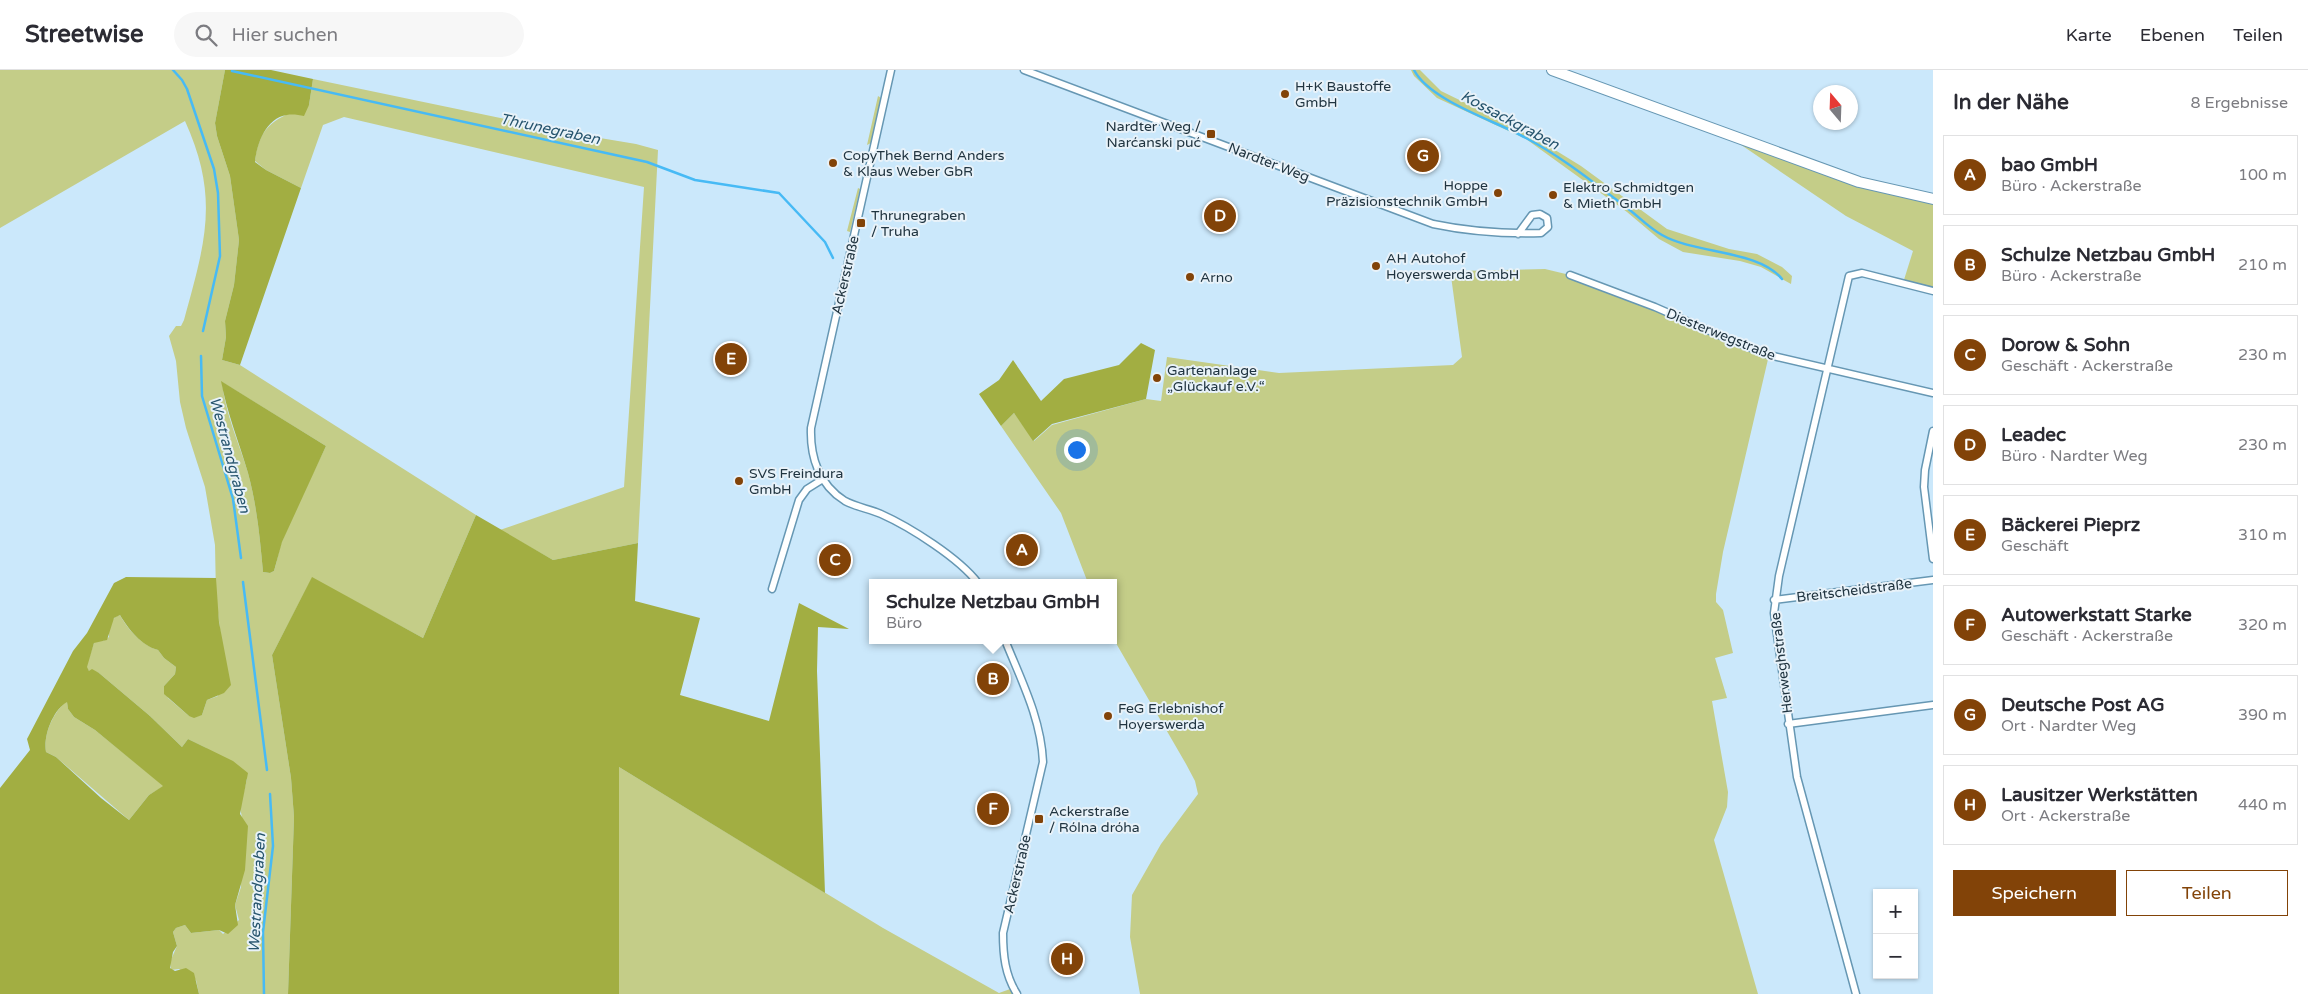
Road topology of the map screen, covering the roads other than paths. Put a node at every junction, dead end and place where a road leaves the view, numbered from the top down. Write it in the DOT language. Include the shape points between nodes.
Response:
graph roads {
  1 [pos="892,70"];
  2 [pos="1024,70"];
  3 [pos="1552,70"];
  4 [pos="1933,199"];
  5 [pos="1518,234"];
  6 [pos="1570,275"];
  7 [pos="1933,290"];
  8 [pos="1827,369"];
  9 [pos="1933,393"];
  10 [pos="1933,431"];
  11 [pos="823,478"];
  12 [pos="1933,559"];
  13 [pos="974,579"];
  14 [pos="1933,580"];
  15 [pos="772,589"];
  16 [pos="1774,600"];
  17 [pos="1007,644"];
  18 [pos="1933,705"];
  19 [pos="1788,724"];
  20 [pos="1017,994"];
  21 [pos="1856,994"];
  1 -- 11 [label="street, Ackerstraße" via="810,428 812,457"];
  2 -- 5 [label="street, Nardter Weg" via="1433,224 1472,232"];
  3 -- 4 [label="main road" via="1859,182"];
  5 -- 5 [label="street, Nardter Weg" via="1541,233 1548,227 1547,218 1540,214 1532,215"];
  6 -- 8 [label="street, Diesterwegstraße" via="1769,355"];
  7 -- 8 [label="street, Herweghstraße" via="1862,273 1853,274 1847,281"];
  8 -- 9 [label="street, Diesterwegstraße"];
  8 -- 16 [label="street, Herweghstraße"];
  10 -- 12 [label="street" via="1924,487"];
  11 -- 13 [label="street, Ackerstraße" via="846,501 881,514 916,533"];
  11 -- 15 [label="street" via="799,500"];
  14 -- 16 [label="street, Breitscheidstraße"];
  16 -- 19 [label="street, Herweghstraße"];
  17 -- 20 [label="street, Ackerstraße" via="1037,717 1043,762 1004,933 1006,973"];
  18 -- 19 [label="street"];
  19 -- 21 [label="street, Herweghstraße" via="1802,798"];
}
